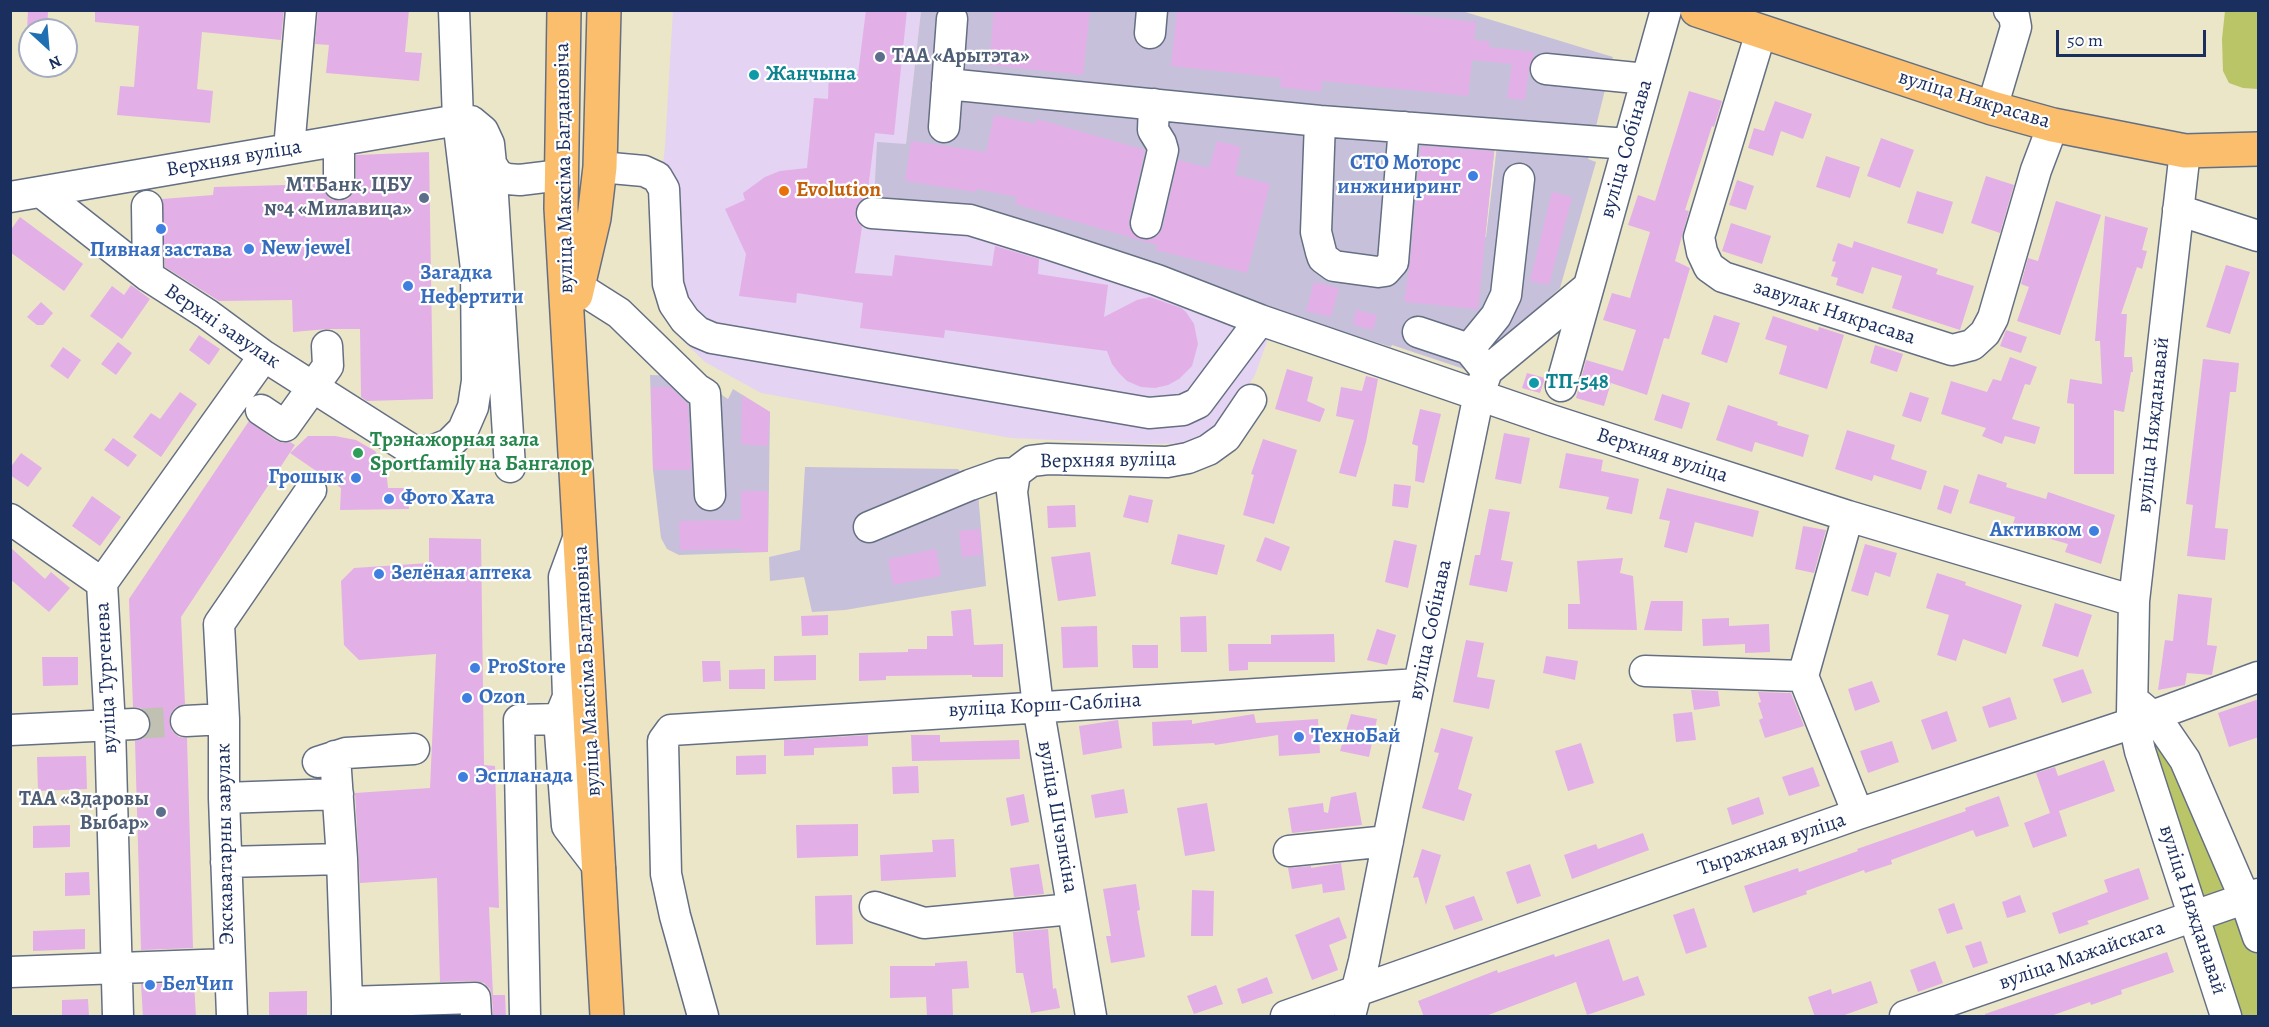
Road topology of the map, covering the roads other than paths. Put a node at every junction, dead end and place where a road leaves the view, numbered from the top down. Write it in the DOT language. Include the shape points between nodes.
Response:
graph roads {
  1 [pos="301,10"];
  2 [pos="454,10"];
  3 [pos="564,10"];
  4 [pos="604,10"];
  5 [pos="1666,10"];
  6 [pos="1697,10"];
  7 [pos="2013,12"];
  8 [pos="951,19"];
  9 [pos="1761,32"];
  10 [pos="280,40"];
  11 [pos="1546,69"];
  12 [pos="1647,79"];
  13 [pos="947,84"];
  14 [pos="1154,104"];
  15 [pos="1992,108"];
  16 [pos="458,120"];
  17 [pos="1320,121"];
  18 [pos="2053,125"];
  19 [pos="944,127"];
  20 [pos="1404,127"];
  21 [pos="339,141"];
  22 [pos="1628,144"];
  23 [pos="2259,149"];
  24 [pos="280,151"];
  25 [pos="2185,151"];
  26 [pos="561,163"];
  27 [pos="491,164"];
  28 [pos="600,166"];
  29 [pos="1519,179"];
  30 [pos="339,184"];
  31 [pos="41,192"];
  32 [pos="10,197"];
  33 [pos="147,206"];
  34 [pos="2178,210"];
  35 [pos="872,213"];
  36 [pos="594,218"];
  37 [pos="1146,223"];
  38 [pos="2259,236"];
  39 [pos="148,276"];
  40 [pos="578,287"];
  41 [pos="1587,288"];
  42 [pos="1260,320"];
  43 [pos="568,326"];
  44 [pos="1418,332"];
  45 [pos="327,346"];
  46 [pos="264,356"];
  47 [pos="1478,371"];
  48 [pos="1561,386"];
  49 [pos="313,387"];
  50 [pos="1251,400"];
  51 [pos="261,410"];
  52 [pos="510,467"];
  53 [pos="1015,473"];
  54 [pos="312,490"];
  55 [pos="710,495"];
  56 [pos="1848,516"];
  57 [pos="10,519"];
  58 [pos="869,527"];
  59 [pos="580,533"];
  60 [pos="102,583"];
  61 [pos="2134,601"];
  62 [pos="1644,671"];
  63 [pos="1803,676"];
  64 [pos="2259,676"];
  65 [pos="1419,684"];
  66 [pos="1038,706"];
  67 [pos="2139,712"];
  68 [pos="224,719"];
  69 [pos="559,719"];
  70 [pos="186,721"];
  71 [pos="122,725"];
  72 [pos="10,730"];
  73 [pos="414,749"];
  74 [pos="338,794"];
  75 [pos="224,798"];
  76 [pos="1858,814"];
  77 [pos="1388,841"];
  78 [pos="1289,851"];
  79 [pos="342,859"];
  80 [pos="226,862"];
  81 [pos="600,869"];
  82 [pos="2252,896"];
  83 [pos="875,907"];
  84 [pos="1072,909"];
  85 [pos="2194,918"];
  86 [pos="2259,937"];
  87 [pos="230,964"];
  88 [pos="117,968"];
  89 [pos="10,972"];
  90 [pos="1353,1003"];
  91 [pos="347,1009"];
  92 [pos="118,1017"];
  93 [pos="232,1017"];
  94 [pos="476,1017"];
  95 [pos="525,1017"];
  96 [pos="607,1017"];
  97 [pos="703,1017"];
  98 [pos="1091,1017"];
  99 [pos="1286,1017"];
  100 [pos="1905,1017"];
  101 [pos="2226,1017"];
  1 -- 24 [label="street"];
  2 -- 16 [label="street"];
  3 -- 26 [label="main road, вуліца Максіма Багдановіча"];
  4 -- 28 [label="main road, вуліца Максіма Багдановіча"];
  5 -- 12 [label="street, вуліца Собінава"];
  6 -- 9 [label="main road, вуліца Някрасава"];
  7 -- 15 [label="street" via="2016,27"];
  8 -- 13 [label="street"];
  9 -- 15 [label="main road, вуліца Някрасава"];
  9 -- 18 [label="street, завулак Някрасава" via="1699,237 1709,267 1723,277 1952,350 1972,345 1993,318"];
  10 -- 24 [label="street"];
  11 -- 12 [label="street"];
  12 -- 22 [label="street, вуліца Собінава"];
  13 -- 14 [label="street"];
  13 -- 19 [label="street"];
  14 -- 17 [label="street"];
  14 -- 37 [label="street" via="1153,130 1162,150"];
  15 -- 18 [label="main road, вуліца Някрасава"];
  16 -- 21 [label="street, Верхняя вуліца"];
  16 -- 27 [label="street" via="471,121 483,131"];
  16 -- 49 [label="street, Верхні завулак" via="476,270 477,381 473,407 463,430 449,444 429,452 412,450"];
  17 -- 20 [label="street"];
  17 -- 20 [label="street" via="1316,232 1323,258 1334,266 1378,272 1393,262"];
  18 -- 25 [label="main road, вуліца Някрасава"];
  20 -- 22 [label="street"];
  21 -- 24 [label="street, Верхняя вуліца"];
  21 -- 30 [label="street"];
  22 -- 41 [label="street, вуліца Собінава"];
  23 -- 25 [label="main road, вуліца Някрасава"];
  24 -- 31 [label="street, Верхняя вуліца"];
  25 -- 34 [label="street, вуліца Няжданавай"];
  26 -- 27 [label="street" via="520,180 498,175"];
  26 -- 36 [label="main road" via="578,215"];
  26 -- 43 [label="main road, вуліца Максіма Багдановіча"];
  27 -- 52 [label="street"];
  28 -- 36 [label="main road, вуліца Максіма Багдановіча"];
  28 -- 42 [label="street" via="644,171 657,177 664,189 668,284 674,304 691,326 712,338 1149,413 1183,410 1198,403"];
  29 -- 47 [label="street" via="1506,296"];
  31 -- 32 [label="street, Верхняя вуліца"];
  31 -- 39 [label="street, Верхні завулак"];
  33 -- 39 [label="street"];
  34 -- 38 [label="street"];
  34 -- 61 [label="street, вуліца Няжданавай"];
  35 -- 42 [label="street, Верхняя вуліца" via="970,220 1102,262"];
  36 -- 40 [label="main road, вуліца Максіма Багдановіча"];
  39 -- 46 [label="street, Верхні завулак"];
  40 -- 43 [label="main road, вуліца Максіма Багдановіча"];
  40 -- 55 [label="street" via="619,312 705,393"];
  41 -- 47 [label="street"];
  41 -- 48 [label="street, вуліца Собінава"];
  42 -- 47 [label="street, Верхняя вуліца"];
  43 -- 59 [label="main road, вуліца Максіма Багдановіча"];
  44 -- 47 [label="street"];
  45 -- 49 [label="street" via="328,366"];
  46 -- 49 [label="street, Верхні завулак"];
  46 -- 60 [label="street, вуліца Тургенева"];
  47 -- 56 [label="street, Верхняя вуліца" via="1551,420"];
  47 -- 65 [label="street, вуліца Собінава"];
  49 -- 51 [label="street" via="285,426"];
  50 -- 53 [label="street, Верхняя вуліца" via="1226,437 1188,458 1167,462 1048,459 1031,461"];
  53 -- 58 [label="street, Верхняя вуліца" via="970,485"];
  53 -- 66 [label="street, вуліца Шчэпкіна" via="1012,492"];
  54 -- 68 [label="street, Экскаватарны завулак" via="219,624"];
  56 -- 61 [label="street, Верхняя вуліца"];
  56 -- 63 [label="street"];
  57 -- 60 [label="street"];
  59 -- 69 [label="street" via="564,577 568,697"];
  59 -- 81 [label="main road, вуліца Максіма Багдановіча"];
  60 -- 71 [label="street, вуліца Тургенева"];
  61 -- 67 [label="street, вуліца Няжданавай"];
  62 -- 63 [label="street"];
  63 -- 76 [label="street"];
  64 -- 67 [label="street, Тыражная вуліца"];
  65 -- 66 [label="street, вуліца Корш-Сабліна"];
  65 -- 77 [label="street, вуліца Собінава"];
  66 -- 84 [label="street, вуліца Шчэпкіна"];
  66 -- 97 [label="street, вуліца Корш-Сабліна" via="671,730 663,741 666,874"];
  67 -- 76 [label="street, Тыражная вуліца"];
  67 -- 82 [label="street" via="2175,743"];
  67 -- 85 [label="street, вуліца Няжданавай"];
  68 -- 70 [label="street"];
  68 -- 75 [label="street, Экскаватарны завулак"];
  69 -- 81 [label="street" via="567,826"];
  69 -- 95 [label="street" via="519,720"];
  71 -- 72 [label="street"];
  71 -- 88 [label="street, вуліца Тургенева"];
  73 -- 74 [label="street" via="346,753 327,759"];
  74 -- 75 [label="street"];
  74 -- 79 [label="street"];
  75 -- 80 [label="street, Экскаватарны завулак"];
  76 -- 90 [label="street, Тыражная вуліца"];
  77 -- 78 [label="street"];
  77 -- 90 [label="street, вуліца Собінава"];
  79 -- 80 [label="street"];
  79 -- 91 [label="street" via="336,921"];
  80 -- 87 [label="street, Экскаватарны завулак"];
  81 -- 96 [label="main road, вуліца Максіма Багдановіча"];
  82 -- 85 [label="street, вуліца Мажайскага"];
  82 -- 86 [label="street"];
  83 -- 84 [label="street" via="924,923"];
  84 -- 98 [label="street, вуліца Шчэпкіна"];
  85 -- 100 [label="street, вуліца Мажайскага"];
  85 -- 101 [label="street, вуліца Няжданавай"];
  87 -- 88 [label="street, Экскаватарны завулак"];
  87 -- 93 [label="street"];
  88 -- 89 [label="street, Экскаватарны завулак"];
  88 -- 92 [label="street, вуліца Тургенева"];
  90 -- 99 [label="street, Тыражная вуліца"];
  91 -- 94 [label="street" via="475,998"];
}
